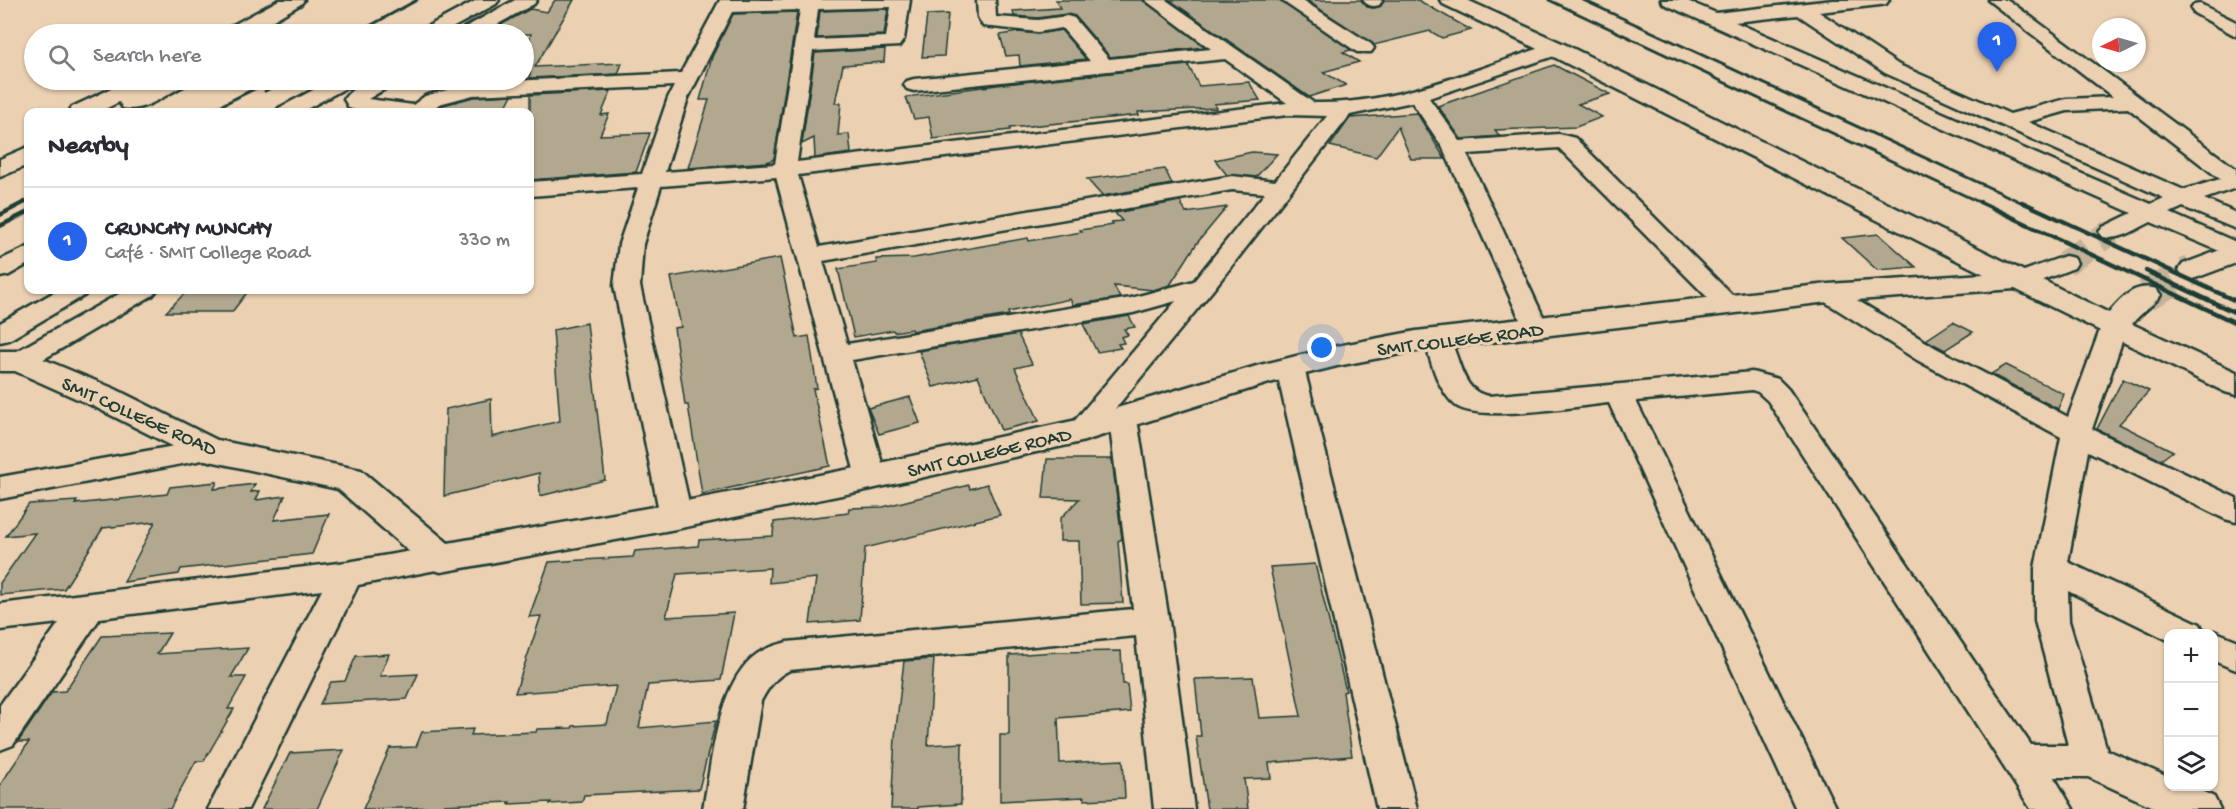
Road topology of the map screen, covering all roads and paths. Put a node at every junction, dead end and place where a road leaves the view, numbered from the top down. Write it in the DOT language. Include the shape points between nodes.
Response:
graph roads {
  1 [pos="490,0"];
  2 [pos="528,0"];
  3 [pos="986,0"];
  4 [pos="1154,0"];
  5 [pos="1290,0"];
  6 [pos="1450,0"];
  7 [pos="1670,0"];
  8 [pos="1880,0"];
  9 [pos="1997,0"];
  10 [pos="901,1"];
  11 [pos="303,2"];
  12 [pos="727,4"];
  13 [pos="810,5"];
  14 [pos="1801,9"];
  15 [pos="2200,9"];
  16 [pos="1713,19"];
  17 [pos="256,24"];
  18 [pos="273,24"];
  19 [pos="446,24"];
  20 [pos="485,24"];
  21 [pos="2236,30"];
  22 [pos="804,46"];
  23 [pos="1364,48"];
  24 [pos="1556,49"];
  25 [pos="1228,53"];
  26 [pos="1104,66"];
  27 [pos="688,79"];
  28 [pos="914,85"];
  29 [pos="534,86"];
  30 [pos="126,90"];
  31 [pos="157,90"];
  32 [pos="327,90"];
  33 [pos="369,90"];
  34 [pos="468,90"];
  35 [pos="1417,95"];
  36 [pos="2133,102"];
  37 [pos="89,108"];
  38 [pos="120,108"];
  39 [pos="294,108"];
  40 [pos="387,108"];
  41 [pos="423,108"];
  42 [pos="1309,109"];
  43 [pos="1343,110"];
  44 [pos="2010,120"];
  45 [pos="24,140"];
  46 [pos="1454,148"];
  47 [pos="0,152"];
  48 [pos="24,157"];
  49 [pos="0,169"];
  50 [pos="785,170"];
  51 [pos="2236,180"];
  52 [pos="651,181"];
  53 [pos="1281,188"];
  54 [pos="534,189"];
  55 [pos="2181,199"];
  56 [pos="2150,213"];
  57 [pos="2236,222"];
  58 [pos="2111,232"];
  59 [pos="2236,252"];
  60 [pos="24,256"];
  61 [pos="809,256"];
  62 [pos="2065,263"];
  63 [pos="0,270"];
  64 [pos="2193,270"];
  65 [pos="2022,280"];
  66 [pos="1203,286"];
  67 [pos="1828,293"];
  68 [pos="69,294"];
  69 [pos="136,294"];
  70 [pos="2146,295"];
  71 [pos="1728,304"];
  72 [pos="2114,327"];
  73 [pos="1536,329"];
  74 [pos="0,334"];
  75 [pos="1437,339"];
  76 [pos="838,354"];
  77 [pos="10,361"];
  78 [pos="1290,368"];
  79 [pos="2236,385"];
  80 [pos="1619,395"];
  81 [pos="1123,419"];
  82 [pos="1081,431"];
  83 [pos="2076,433"];
  84 [pos="208,450"];
  85 [pos="871,477"];
  86 [pos="0,488"];
  87 [pos="2236,510"];
  88 [pos="676,516"];
  89 [pos="441,558"];
  90 [pos="2051,568"];
  91 [pos="347,574"];
  92 [pos="90,606"];
  93 [pos="0,617"];
  94 [pos="1152,621"];
  95 [pos="2180,629"];
  96 [pos="2218,647"];
  97 [pos="2236,656"];
  98 [pos="0,734"];
  99 [pos="2020,760"];
  100 [pos="2091,761"];
  101 [pos="228,809"];
  102 [pos="723,809"];
  103 [pos="1174,809"];
  104 [pos="1397,809"];
  105 [pos="1816,809"];
  106 [pos="2053,809"];
  107 [pos="2200,809"];
  1 -- 19 [label="street"];
  2 -- 20 [label="street"];
  3 -- 26 [label="street" via="990,22 1038,26 1066,22"];
  4 -- 25 [label="street"];
  5 -- 23 [label="street"];
  6 -- 24 [label="main road"];
  7 -- 16 [label="street"];
  8 -- 14 [label="street"];
  9 -- 36 [label="street"];
  10 -- 13 [label="street"];
  10 -- 22 [label="street" via="892,42"];
  11 -- 17 [label="main road"];
  11 -- 18 [label="main road"];
  12 -- 13 [label="street"];
  12 -- 27 [label="street"];
  13 -- 22 [label="street"];
  14 -- 16 [label="street"];
  14 -- 44 [label="street" via="1892,69"];
  15 -- 21 [label="street"];
  16 -- 56 [label="street"];
  22 -- 50 [label="street"];
  24 -- 35 [label="street"];
  24 -- 65 [label="main road"];
  25 -- 26 [label="street"];
  25 -- 42 [label="street"];
  26 -- 28 [label="street"];
  27 -- 29 [label="street"];
  27 -- 52 [label="street"];
  30 -- 37 [label="main road"];
  31 -- 38 [label="main road"];
  32 -- 39 [label="street"];
  33 -- 40 [label="street" via="354,99 356,104"];
  34 -- 41 [label="street" via="432,100"];
  35 -- 43 [label="street"];
  35 -- 46 [label="street"];
  36 -- 44 [label="street" via="2066,105"];
  36 -- 51 [label="street"];
  42 -- 43 [label="street"];
  42 -- 50 [label="street"];
  43 -- 53 [label="street"];
  44 -- 55 [label="street"];
  45 -- 47 [label="main road"];
  46 -- 71 [label="street" via="1559,140 1567,143"];
  46 -- 73 [label="street"];
  48 -- 49 [label="main road"];
  50 -- 52 [label="street"];
  50 -- 61 [label="street"];
  51 -- 55 [label="street"];
  52 -- 54 [label="street"];
  52 -- 88 [label="street" via="631,244 627,286"];
  53 -- 61 [label="street" via="1232,183"];
  53 -- 66 [label="street"];
  55 -- 56 [label="street"];
  55 -- 57 [label="street"];
  56 -- 58 [label="street"];
  56 -- 59 [label="street"];
  59 -- 64 [label="main road"];
  60 -- 63 [label="street"];
  61 -- 76 [label="street"];
  62 -- 65 [label="street"];
  65 -- 67 [label="main road, SMIT COLLEGE ROAD"];
  65 -- 72 [label="main road"];
  66 -- 76 [label="street" via="1133,305"];
  66 -- 82 [label="street"];
  67 -- 71 [label="main road, SMIT COLLEGE ROAD"];
  67 -- 83 [label="street" via="1932,358"];
  68 -- 74 [label="street"];
  69 -- 77 [label="street"];
  70 -- 72 [label="main road" via="2130,306"];
  71 -- 73 [label="main road, SMIT COLLEGE ROAD"];
  72 -- 79 [label="main road"];
  72 -- 83 [label="street"];
  73 -- 75 [label="main road, SMIT COLLEGE ROAD"];
  75 -- 78 [label="main road, SMIT COLLEGE ROAD"];
  75 -- 80 [label="street" via="1453,382 1470,402 1511,405"];
  76 -- 85 [label="street"];
  77 -- 84 [label="main road, SMIT COLLEGE ROAD" via="103,397"];
  78 -- 81 [label="main road, SMIT COLLEGE ROAD"];
  78 -- 104 [label="street"];
  80 -- 99 [label="street" via="1752,381 1774,390"];
  80 -- 105 [label="street"];
  81 -- 82 [label="main road, SMIT COLLEGE ROAD"];
  81 -- 94 [label="street"];
  82 -- 85 [label="main road, SMIT COLLEGE ROAD"];
  83 -- 87 [label="street"];
  83 -- 90 [label="street"];
  84 -- 86 [label="street"];
  84 -- 89 [label="main road, SMIT COLLEGE ROAD" via="349,479"];
  85 -- 88 [label="main road, SMIT COLLEGE ROAD"];
  88 -- 89 [label="main road, SMIT COLLEGE ROAD"];
  89 -- 91 [label="street"];
  90 -- 95 [label="street"];
  90 -- 100 [label="street" via="2052,621"];
  91 -- 92 [label="street"];
  91 -- 101 [label="street"];
  92 -- 93 [label="street"];
  92 -- 98 [label="street"];
  94 -- 102 [label="street" via="787,656 770,663 743,698"];
  94 -- 103 [label="street"];
  96 -- 97 [label="street"];
  99 -- 100 [label="street"];
  99 -- 106 [label="street"];
  100 -- 107 [label="street"];
}
